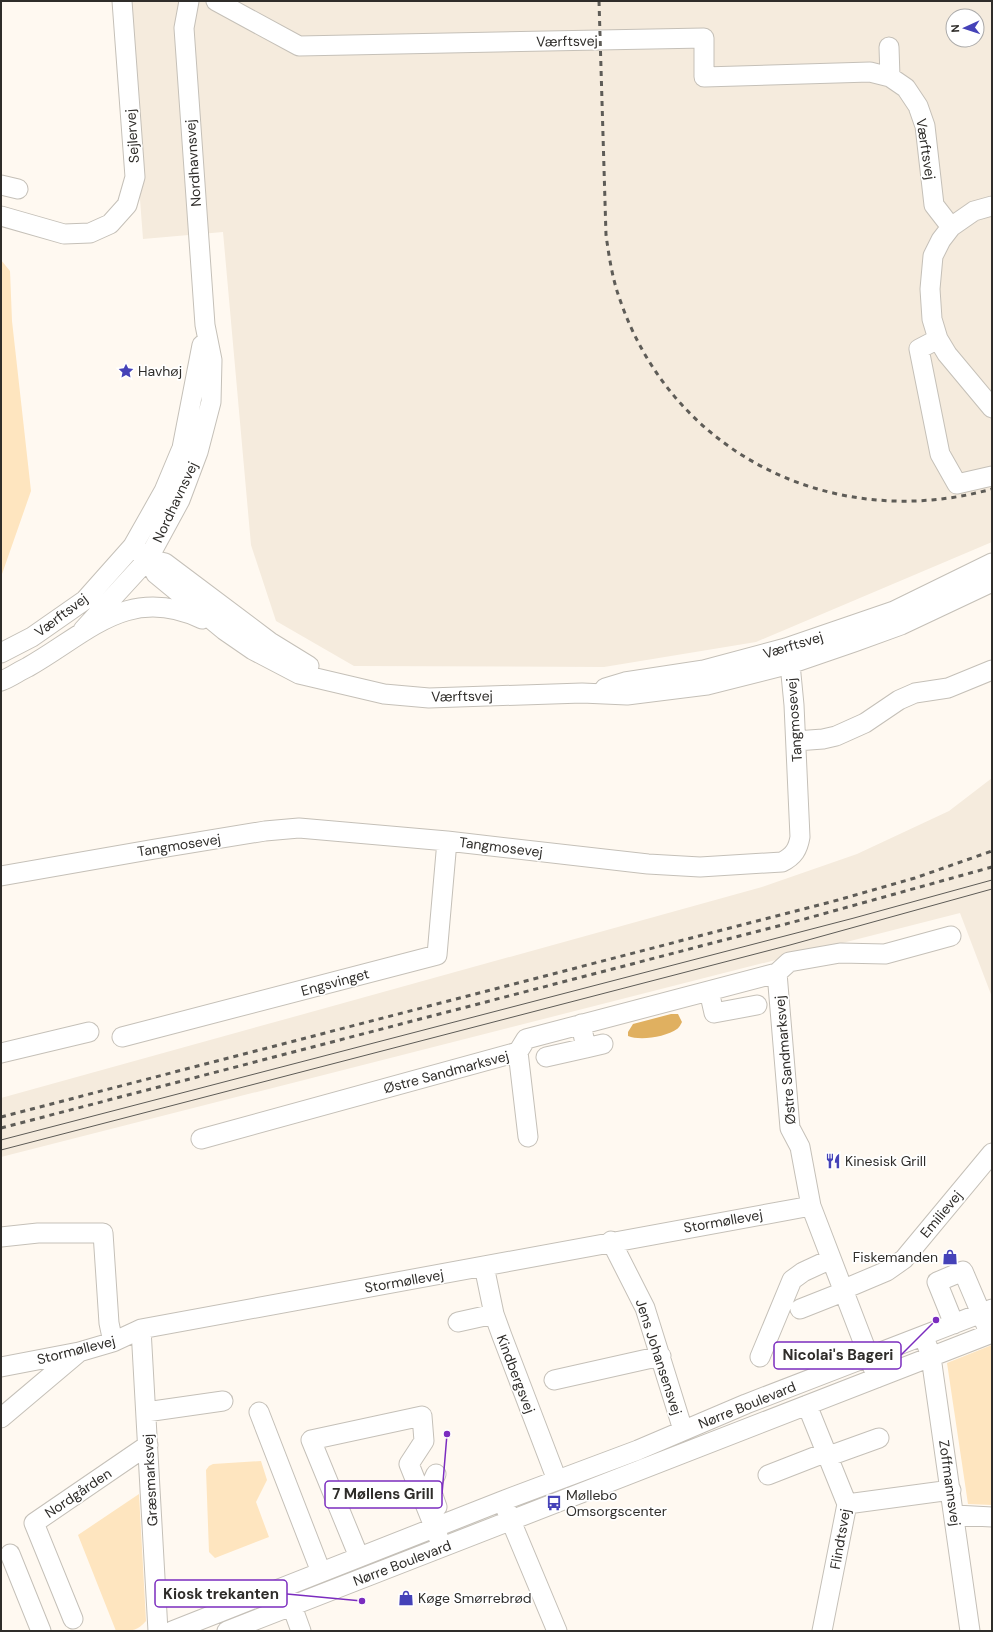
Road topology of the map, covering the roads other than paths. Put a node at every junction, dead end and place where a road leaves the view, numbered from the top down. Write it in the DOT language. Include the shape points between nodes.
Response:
graph roads {
  1 [pos="122,1"];
  2 [pos="189,1"];
  3 [pos="216,1"];
  4 [pos="890,47"];
  5 [pos="890,77"];
  6 [pos="992,206"];
  7 [pos="1,216"];
  8 [pos="951,227"];
  9 [pos="205,325"];
  10 [pos="938,339"];
  11 [pos="992,408"];
  12 [pos="992,476"];
  13 [pos="133,546"];
  14 [pos="148,559"];
  15 [pos="992,562"];
  16 [pos="992,582"];
  17 [pos="83,630"];
  18 [pos="224,630"];
  19 [pos="1,653"];
  20 [pos="788,656"];
  21 [pos="992,670"];
  22 [pos="1,681"];
  23 [pos="344,683"];
  24 [pos="796,741"];
  25 [pos="447,841"];
  26 [pos="1,876"];
  27 [pos="952,936"];
  28 [pos="777,973"];
  29 [pos="709,991"];
  30 [pos="757,1005"];
  31 [pos="581,1024"];
  32 [pos="89,1032"];
  33 [pos="122,1037"];
  34 [pos="518,1052"];
  35 [pos="1,1053"];
  36 [pos="546,1057"];
  37 [pos="528,1137"];
  38 [pos="201,1139"];
  39 [pos="992,1153"];
  40 [pos="810,1206"];
  41 [pos="1,1237"];
  42 [pos="611,1241"];
  43 [pos="831,1259"];
  44 [pos="484,1266"];
  45 [pos="843,1291"];
  46 [pos="800,1309"];
  47 [pos="987,1312"];
  48 [pos="494,1314"];
  49 [pos="458,1322"];
  50 [pos="954,1324"];
  51 [pos="141,1329"];
  52 [pos="991,1333"];
  53 [pos="924,1336"];
  54 [pos="113,1342"];
  55 [pos="79,1352"];
  56 [pos="661,1356"];
  57 [pos="931,1356"];
  58 [pos="760,1357"];
  59 [pos="869,1357"];
  60 [pos="27,1362"];
  61 [pos="1,1367"];
  62 [pos="877,1378"];
  63 [pos="554,1380"];
  64 [pos="40,1385"];
  65 [pos="223,1401"];
  66 [pos="807,1405"];
  67 [pos="146,1412"];
  68 [pos="259,1412"];
  69 [pos="1,1418"];
  70 [pos="683,1430"];
  71 [pos="879,1438"];
  72 [pos="148,1445"];
  73 [pos="828,1454"];
  74 [pos="436,1474"];
  75 [pos="768,1475"];
  76 [pos="557,1480"];
  77 [pos="951,1490"];
  78 [pos="502,1500"];
  79 [pos="847,1504"];
  80 [pos="955,1515"];
  81 [pos="992,1518"];
  82 [pos="510,1520"];
  83 [pos="439,1525"];
  84 [pos="442,1547"];
  85 [pos="10,1554"];
  86 [pos="359,1557"];
  87 [pos="321,1572"];
  88 [pos="285,1585"];
  89 [pos="292,1605"];
  90 [pos="73,1620"];
  91 [pos="41,1631"];
  92 [pos="158,1631"];
  93 [pos="172,1631"];
  94 [pos="227,1631"];
  95 [pos="301,1631"];
  96 [pos="557,1631"];
  97 [pos="822,1631"];
  98 [pos="970,1631"];
  1 -- 7 [label="street, Sejlervej" via="135,176 127,205 110,224 90,233 64,234"];
  2 -- 9 [label="street, Nordhavnsvej" via="184,28"];
  3 -- 5 [label="street, Værftsvej" via="298,46 704,38 704,77 870,72"];
  4 -- 5 [label="street"];
  5 -- 8 [label="street, Værftsvej" via="906,88 918,106 925,126 934,206"];
  6 -- 8 [label="street" via="974,211"];
  8 -- 10 [label="street" via="933,256 930,289 932,319"];
  9 -- 13 [label="street, Nordhavnsvej" via="182,448 164,491"];
  9 -- 14 [label="street, Nordhavnsvej" via="212,360 211,402 198,452 180,500"];
  10 -- 11 [label="street" via="947,354"];
  10 -- 12 [label="street" via="919,349 940,454 957,484"];
  13 -- 14 [label="street, Værftsvej"];
  13 -- 19 [label="street, Værftsvej" via="85,600 32,637"];
  14 -- 17 [label="street, Værftsvej"];
  14 -- 18 [label="street, Værftsvej" via="156,574"];
  14 -- 23 [label="street, Værftsvej" via="165,563 270,642"];
  15 -- 20 [label="street, Værftsvej" via="894,610"];
  16 -- 20 [label="street, Værftsvej" via="901,625"];
  17 -- 18 [label="street, Værftsvej" via="121,612 151,605 184,610"];
  17 -- 22 [label="street, Værftsvej" via="47,656"];
  18 -- 23 [label="street, Værftsvej" via="253,650 299,674"];
  20 -- 23 [label="street, Værftsvej" via="707,685 627,695 582,693 429,698 384,694"];
  20 -- 24 [label="street, Tangmosevej"];
  21 -- 24 [label="street" via="948,688 904,697 865,723 836,736"];
  24 -- 25 [label="street, Tangmosevej" via="800,837 792,857 782,862 700,867"];
  25 -- 26 [label="street, Tangmosevej" via="299,828 163,847"];
  25 -- 33 [label="street, Engsvinget" via="437,954"];
  27 -- 28 [label="street, Østre Sandmarksvej" via="885,954 840,953 789,962"];
  28 -- 29 [label="street, Østre Sandmarksvej"];
  28 -- 40 [label="street, Østre Sandmarksvej" via="790,1128 800,1147"];
  29 -- 30 [label="street" via="714,1013"];
  29 -- 31 [label="street, Østre Sandmarksvej"];
  31 -- 34 [label="street, Østre Sandmarksvej" via="526,1039"];
  31 -- 36 [label="street" via="594,1046"];
  32 -- 35 [label="street"];
  34 -- 37 [label="street"];
  34 -- 38 [label="street, Østre Sandmarksvej"];
  39 -- 45 [label="street, Emilievej" via="904,1259 887,1271"];
  40 -- 42 [label="street, Stormøllevej"];
  40 -- 43 [label="street, Østre Sandmarksvej"];
  41 -- 54 [label="street" via="38,1233 103,1233 109,1324"];
  42 -- 44 [label="street, Stormøllevej"];
  42 -- 56 [label="street, Jens Johansensvej" via="645,1308"];
  43 -- 45 [label="street, Østre Sandmarksvej"];
  43 -- 58 [label="street" via="792,1280"];
  44 -- 48 [label="street, Kindbergsvej"];
  44 -- 51 [label="street, Stormøllevej"];
  45 -- 46 [label="street, Emilievej"];
  45 -- 59 [label="street, Østre Sandmarksvej"];
  47 -- 50 [label="street, Nørre Boulevard"];
  47 -- 50 [label="street" via="963,1271 937,1282"];
  47 -- 52 [label="street"];
  48 -- 49 [label="street"];
  48 -- 76 [label="street, Kindbergsvej"];
  50 -- 53 [label="street, Nørre Boulevard"];
  51 -- 54 [label="street, Stormøllevej"];
  51 -- 67 [label="street, Græsmarksvej"];
  52 -- 57 [label="street, Nørre Boulevard"];
  53 -- 57 [label="street, Zoffmannsvej"];
  53 -- 59 [label="street, Nørre Boulevard"];
  54 -- 55 [label="street, Stormøllevej"];
  55 -- 60 [label="street, Stormøllevej"];
  55 -- 64 [label="street"];
  56 -- 63 [label="street"];
  56 -- 70 [label="street, Jens Johansensvej"];
  57 -- 62 [label="street, Nørre Boulevard"];
  57 -- 77 [label="street, Zoffmannsvej"];
  59 -- 62 [label="street, Østre Sandmarksvej"];
  59 -- 70 [label="street, Nørre Boulevard"];
  60 -- 61 [label="street, Stormøllevej"];
  60 -- 64 [label="street"];
  62 -- 66 [label="street, Nørre Boulevard"];
  64 -- 69 [label="street"];
  65 -- 67 [label="street"];
  66 -- 73 [label="street, Flindtsvej"];
  66 -- 82 [label="street, Nørre Boulevard"];
  67 -- 72 [label="street, Græsmarksvej"];
  68 -- 87 [label="street"];
  70 -- 76 [label="street, Nørre Boulevard"];
  71 -- 73 [label="street"];
  72 -- 90 [label="street, Nordgården" via="34,1523"];
  72 -- 92 [label="street, Græsmarksvej"];
  73 -- 75 [label="street"];
  73 -- 79 [label="street, Flindtsvej"];
  74 -- 83 [label="street" via="430,1486"];
  76 -- 78 [label="street, Nørre Boulevard"];
  77 -- 79 [label="street"];
  77 -- 80 [label="street, Zoffmannsvej"];
  78 -- 82 [label="street"];
  78 -- 83 [label="street, Nørre Boulevard"];
  79 -- 97 [label="street, Flindtsvej"];
  80 -- 81 [label="street"];
  80 -- 98 [label="street, Zoffmannsvej"];
  82 -- 84 [label="street, Nørre Boulevard"];
  82 -- 96 [label="street"];
  83 -- 84 [label="street"];
  83 -- 86 [label="street, Nørre Boulevard"];
  83 -- 86 [label="street" via="409,1464 424,1441 422,1416 311,1440"];
  84 -- 89 [label="street, Nørre Boulevard"];
  85 -- 91 [label="street"];
  86 -- 87 [label="street, Nørre Boulevard"];
  87 -- 88 [label="street, Nørre Boulevard"];
  88 -- 89 [label="street"];
  88 -- 93 [label="street, Nørre Boulevard"];
  89 -- 94 [label="street, Nørre Boulevard"];
  89 -- 95 [label="street"];
}
